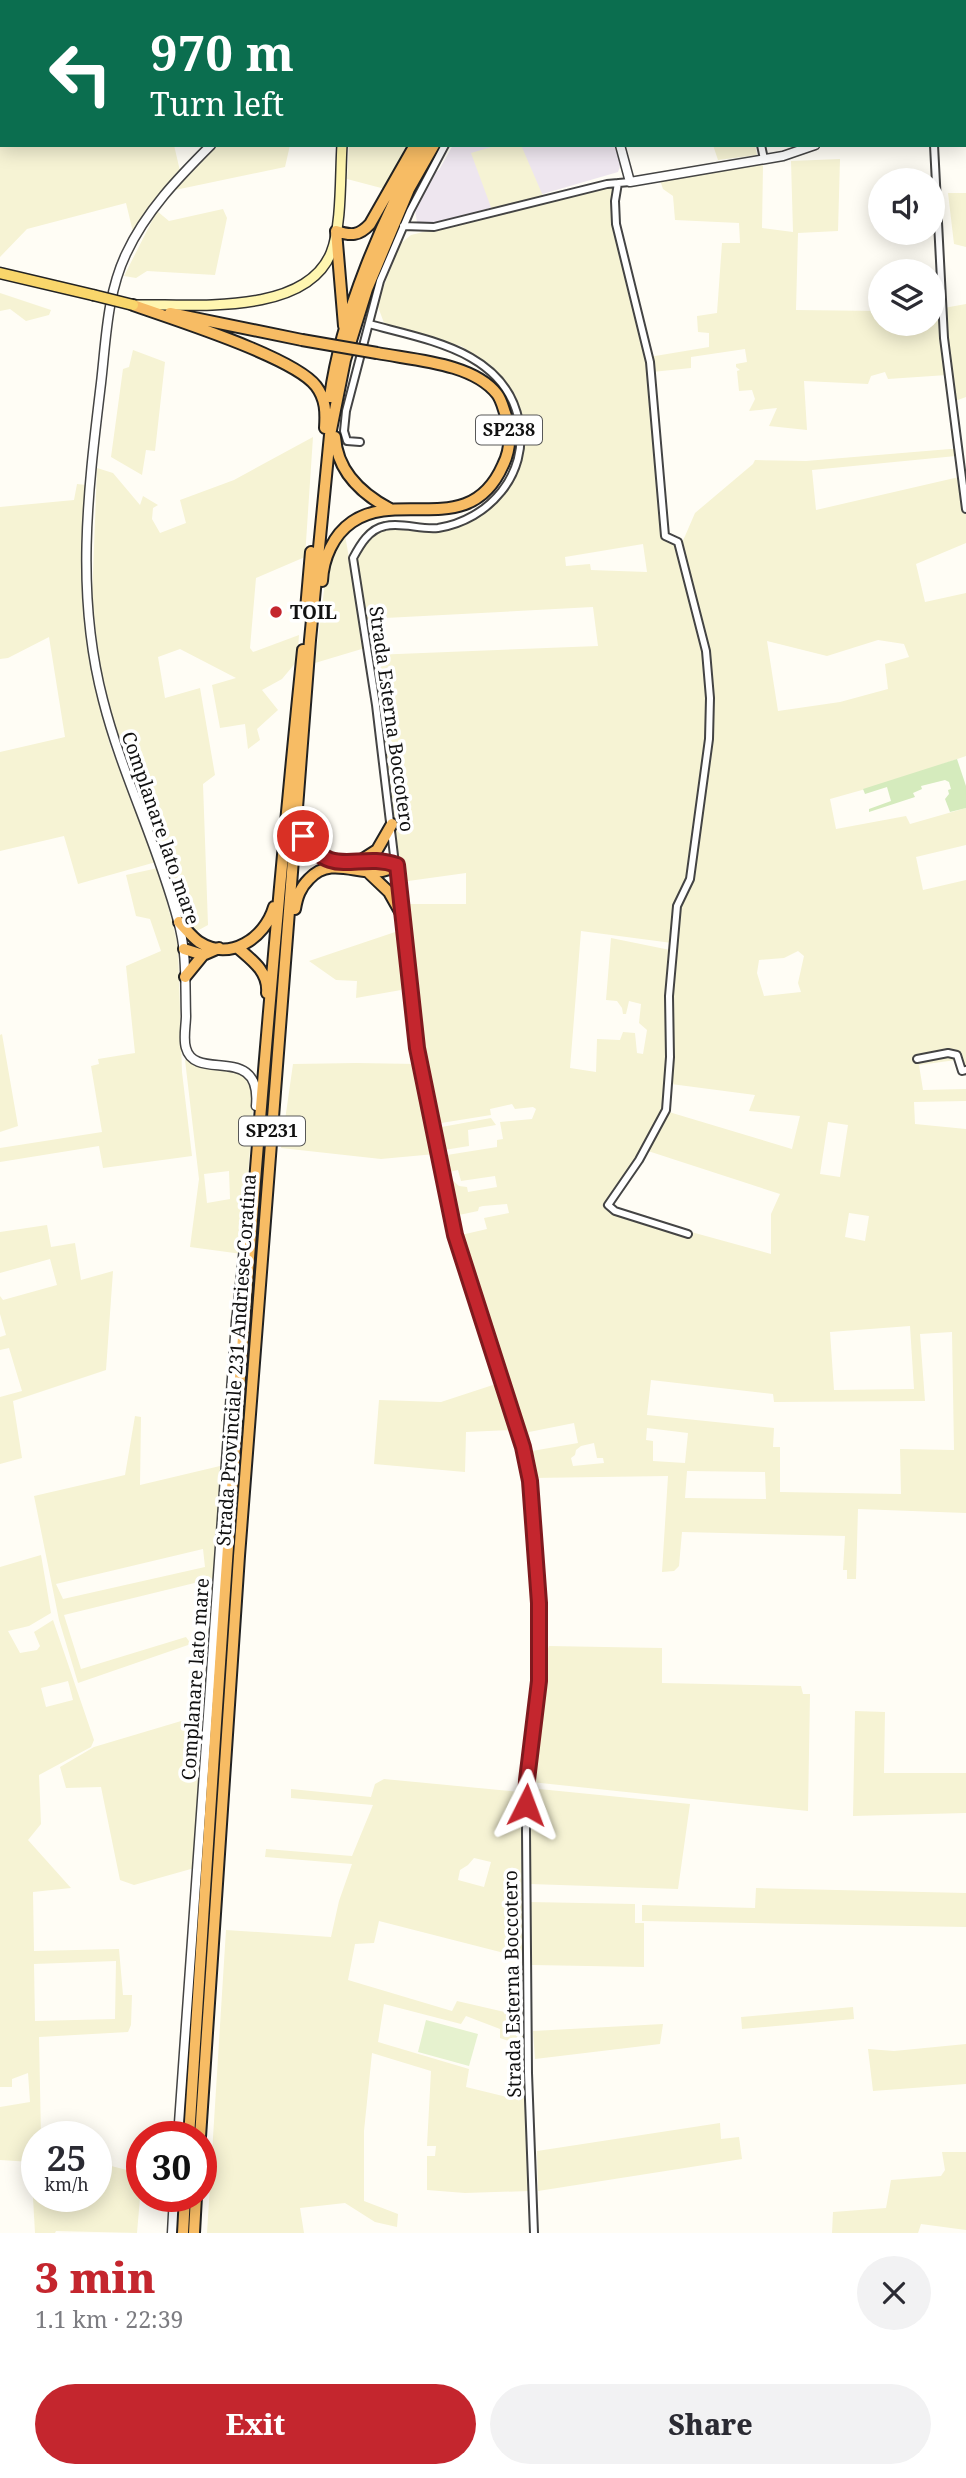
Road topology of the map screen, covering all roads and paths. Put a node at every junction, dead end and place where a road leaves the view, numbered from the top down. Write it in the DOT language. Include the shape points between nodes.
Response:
graph roads {
  1 [pos="209,147"];
  2 [pos="342,147"];
  3 [pos="414,147"];
  4 [pos="423,147"];
  5 [pos="433,147"];
  6 [pos="444,147"];
  7 [pos="620,147"];
  8 [pos="761,147"];
  9 [pos="811,147"];
  10 [pos="934,147"];
  11 [pos="764,159"];
  12 [pos="629,182"];
  13 [pos="618,184"];
  14 [pos="403,226"];
  15 [pos="336,231"];
  16 [pos="0,274"];
  17 [pos="133,305"];
  18 [pos="369,324"];
  19 [pos="345,334"];
  20 [pos="342,369"];
  21 [pos="360,442"];
  22 [pos="324,448"];
  23 [pos="390,509"];
  24 [pos="966,509"];
  25 [pos="308,673"];
  26 [pos="290,824"];
  27 [pos="392,824"];
  28 [pos="357,862"];
  29 [pos="397,865"];
  30 [pos="369,873"];
  31 [pos="402,915"];
  32 [pos="179,922"];
  33 [pos="200,943"];
  34 [pos="286,946"];
  35 [pos="219,948"];
  36 [pos="238,948"];
  37 [pos="184,949"];
  38 [pos="203,955"];
  39 [pos="185,977"];
  40 [pos="268,1042"];
  41 [pos="917,1059"];
  42 [pos="966,1070"];
  43 [pos="688,1234"];
  44 [pos="179,2121"];
  45 [pos="190,2121"];
  46 [pos="201,2121"];
  47 [pos="173,2212"];
  48 [pos="184,2212"];
  49 [pos="195,2212"];
  50 [pos="172,2233"];
  51 [pos="183,2233"];
  52 [pos="194,2233"];
  53 [pos="534,2233"];
  1 -- 32 [label="street, Complanare lato mare" via="156,205 117,278 90,472 85,548 88,623 102,697"];
  2 -- 15 [label="main road"];
  3 -- 15 [label="highway" via="370,224 354,235"];
  4 -- 19 [label="highway, Strada Provinciale 231 Andriese-Coratina / SP231" via="387,217"];
  5 -- 20 [label="highway, Strada Provinciale 231 Andriese-Coratina / SP231" via="383,247"];
  6 -- 14 [label="street"];
  7 -- 12 [label="street"];
  8 -- 11 [label="street"];
  9 -- 11 [label="street"];
  10 -- 24 [label="street" via="944,338"];
  11 -- 12 [label="street"];
  12 -- 13 [label="street"];
  13 -- 14 [label="street" via="434,227"];
  13 -- 43 [label="street" via="616,224 650,362 665,536 678,542 706,651 710,698 702,805 690,879 677,906 666,1110 608,1205"];
  14 -- 18 [label="street"];
  15 -- 17 [label="main road" via="324,265 310,279 275,297 245,303"];
  15 -- 19 [label="highway"];
  16 -- 17 [label="main road, SP238, bridge"];
  17 -- 22 [label="highway" via="300,371 323,399"];
  17 -- 23 [label="highway, SP238, bridge" via="434,363 482,380 498,395 508,422 510,435 500,473 471,501 453,508"];
  18 -- 21 [label="street" via="344,431 347,441"];
  18 -- 27 [label="street, Strada Esterna Boccotero" via="465,352 504,385 517,410 521,432 510,480 478,513 436,528 385,526 371,532 353,558"];
  19 -- 22 [label="highway, Strada Provinciale 231 Andriese-Coratina / SP231" via="333,375"];
  20 -- 23 [label="highway" via="346,379 335,434 340,459 362,491"];
  20 -- 25 [label="highway, Strada Provinciale 231 Andriese-Coratina / SP231" via="330,435"];
  22 -- 26 [label="highway, Strada Provinciale 231 Andriese-Coratina / SP231" via="308,576"];
  23 -- 25 [label="highway" via="352,522 329,549"];
  25 -- 26 [label="highway, Strada Provinciale 231 Andriese-Coratina / SP231"];
  26 -- 28 [label="highway" via="320,857"];
  26 -- 34 [label="highway, Strada Provinciale 231 Andriese-Coratina / SP231"];
  26 -- 36 [label="highway" via="280,851 271,918 260,934"];
  26 -- 40 [label="highway, Strada Provinciale 231 Andriese-Coratina / SP231"];
  27 -- 28 [label="highway" via="377,850"];
  27 -- 29 [label="street, Strada Esterna Boccotero"];
  28 -- 29 [label="highway" via="379,860"];
  29 -- 30 [label="highway" via="388,872"];
  29 -- 31 [label="street, Strada Esterna Boccotero"];
  30 -- 31 [label="highway" via="389,892"];
  30 -- 34 [label="highway" via="337,866 314,874 299,893"];
  31 -- 53 [label="street, Strada Esterna Boccotero" via="417,1048 455,1235 530,1481 539,1616 539,1681 526,1831"];
  32 -- 33 [label="highway"];
  32 -- 37 [label="street, Complanare lato mare"];
  33 -- 35 [label="highway"];
  33 -- 37 [label="highway"];
  34 -- 46 [label="highway, Strada Provinciale 231 Andriese-Coratina / SP231"];
  35 -- 36 [label="highway"];
  35 -- 38 [label="highway"];
  36 -- 40 [label="highway" via="259,965 267,987 263,1032"];
  37 -- 38 [label="highway"];
  37 -- 39 [label="street, Complanare lato mare"];
  38 -- 39 [label="highway"];
  39 -- 44 [label="street, Complanare lato mare" via="186,1049 193,1059 209,1065 244,1070 253,1080 257,1098 234,1349"];
  40 -- 45 [label="highway, Strada Provinciale 231 Andriese-Coratina / SP231"];
  41 -- 42 [label="street" via="957,1055 962,1071"];
  47 -- 50 [label="street"];
  48 -- 51 [label="highway"];
  49 -- 52 [label="highway"];
}
